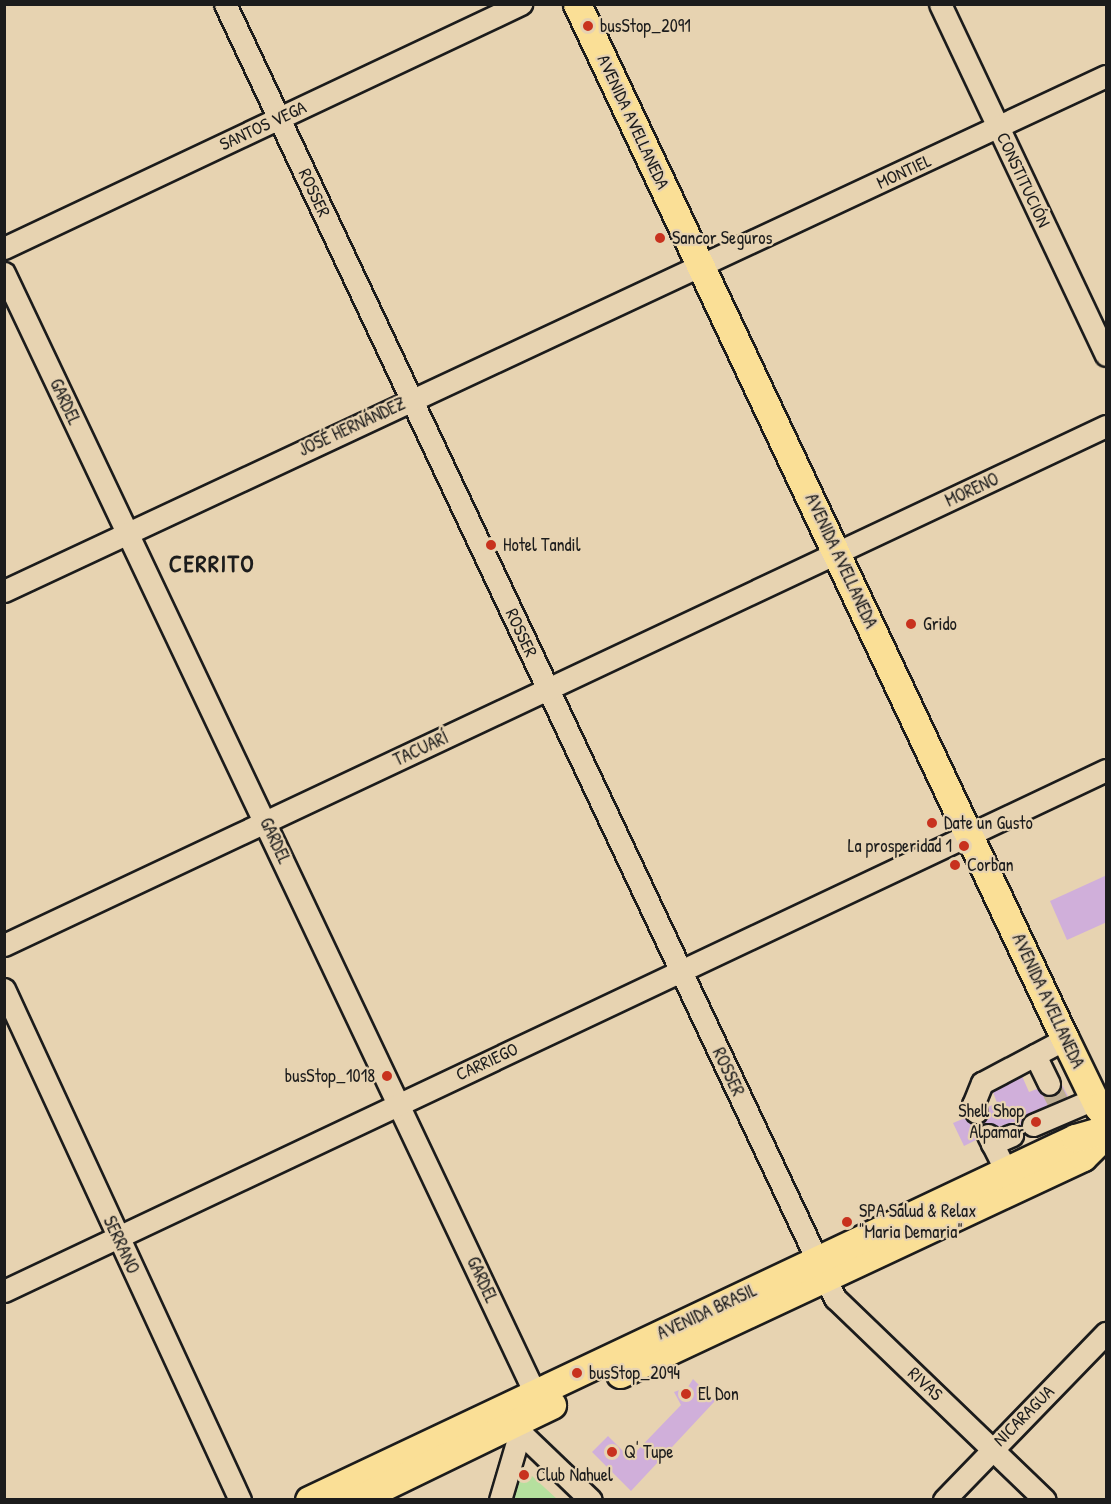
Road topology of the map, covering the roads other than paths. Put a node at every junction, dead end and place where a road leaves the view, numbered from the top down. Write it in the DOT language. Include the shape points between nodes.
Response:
graph roads {
  1 [pos="225,4"];
  2 [pos="521,4"];
  3 [pos="577,4"];
  4 [pos="595,4"];
  5 [pos="940,4"];
  6 [pos="1107,76"];
  7 [pos="279,119"];
  8 [pos="998,128"];
  9 [pos="4,248"];
  10 [pos="708,264"];
  11 [pos="4,273"];
  12 [pos="1107,356"];
  13 [pos="411,400"];
  14 [pos="1107,426"];
  15 [pos="127,533"];
  16 [pos="844,551"];
  17 [pos="4,591"];
  18 [pos="548,690"];
  19 [pos="1107,770"];
  20 [pos="266,822"];
  21 [pos="976,831"];
  22 [pos="4,945"];
  23 [pos="680,971"];
  24 [pos="4,989"];
  25 [pos="1065,1039"];
  26 [pos="1035,1054"];
  27 [pos="1049,1084"];
  28 [pos="1102,1102"];
  29 [pos="400,1104"];
  30 [pos="1061,1108"];
  31 [pos="976,1112"];
  32 [pos="1033,1125"];
  33 [pos="1107,1129"];
  34 [pos="1107,1134"];
  35 [pos="1012,1135"];
  36 [pos="1075,1138"];
  37 [pos="1006,1171"];
  38 [pos="117,1237"];
  39 [pos="822,1269"];
  40 [pos="4,1291"];
  41 [pos="1107,1333"];
  42 [pos="539,1401"];
  43 [pos="515,1421"];
  44 [pos="993,1448"];
  45 [pos="240,1500"];
  46 [pos="309,1500"];
  47 [pos="356,1500"];
  48 [pos="500,1500"];
  49 [pos="591,1500"];
  50 [pos="944,1500"];
  51 [pos="1045,1500"];
  1 -- 7 [label="street, ROSSER"];
  2 -- 7 [label="street, SANTOS VEGA"];
  3 -- 10 [label="main road, AVENIDA AVELLANEDA"];
  4 -- 10 [label="main road, AVENIDA AVELLANEDA"];
  5 -- 8 [label="street, CONSTITUCIÓN"];
  6 -- 8 [label="street, MONTIEL"];
  7 -- 9 [label="street, SANTOS VEGA"];
  7 -- 13 [label="street, ROSSER"];
  8 -- 10 [label="street, MONTIEL"];
  8 -- 12 [label="street, CONSTITUCIÓN"];
  10 -- 13 [label="street, JOSÉ HERNÁNDEZ"];
  10 -- 16 [label="main road, AVENIDA AVELLANEDA"];
  11 -- 15 [label="street, GARDEL"];
  13 -- 15 [label="street, JOSÉ HERNÁNDEZ"];
  13 -- 18 [label="street, ROSSER"];
  14 -- 16 [label="street, MORENO"];
  15 -- 17 [label="street, JOSÉ HERNÁNDEZ"];
  15 -- 20 [label="street, GARDEL"];
  16 -- 18 [label="street, TACUARÍ"];
  16 -- 21 [label="main road, AVENIDA AVELLANEDA"];
  18 -- 20 [label="street, TACUARÍ"];
  18 -- 23 [label="street, ROSSER"];
  19 -- 21 [label="street, CARRIEGO"];
  20 -- 22 [label="street, TACUARÍ"];
  20 -- 29 [label="street, GARDEL"];
  21 -- 23 [label="street, CARRIEGO"];
  21 -- 25 [label="main road, AVENIDA AVELLANEDA"];
  21 -- 28 [label="main road, AVENIDA AVELLANEDA"];
  23 -- 29 [label="street, CARRIEGO"];
  23 -- 39 [label="street, ROSSER"];
  24 -- 38 [label="street, SERRANO"];
  25 -- 26 [label="street"];
  25 -- 28 [label="main road, AVENIDA AVELLANEDA"];
  26 -- 27 [label="street"];
  26 -- 31 [label="street" via="982,1083 973,1105"];
  28 -- 30 [label="street"];
  29 -- 38 [label="street, CARRIEGO"];
  29 -- 42 [label="street, GARDEL"];
  30 -- 32 [label="street"];
  30 -- 36 [label="street"];
  33 -- 36 [label="main road, AVENIDA BRASIL"];
  34 -- 39 [label="main road, AVENIDA BRASIL" via="1083,1156"];
  35 -- 37 [label="street" via="990,1139"];
  36 -- 37 [label="main road, AVENIDA BRASIL"];
  37 -- 39 [label="main road, AVENIDA BRASIL"];
  38 -- 40 [label="street, CARRIEGO"];
  38 -- 45 [label="street, SERRANO"];
  39 -- 42 [label="main road, AVENIDA BRASIL"];
  39 -- 44 [label="street, RIVAS" via="838,1303"];
  41 -- 44 [label="street, NICARAGUA"];
  42 -- 43 [label="main road, AVENIDA BRASIL"];
  43 -- 46 [label="main road, AVENIDA BRASIL"];
  43 -- 47 [label="main road, AVENIDA BRASIL"];
  43 -- 48 [label="street"];
  43 -- 49 [label="street"];
  44 -- 50 [label="street, NICARAGUA"];
  44 -- 51 [label="street, RIVAS"];
}
